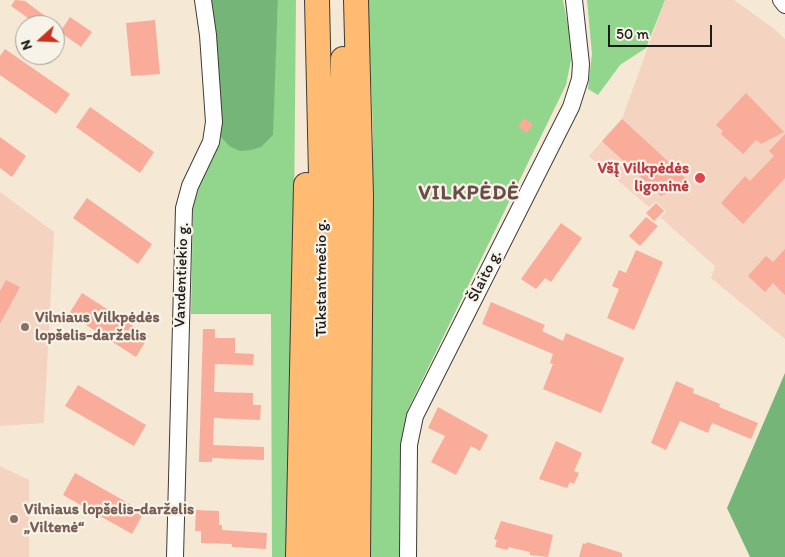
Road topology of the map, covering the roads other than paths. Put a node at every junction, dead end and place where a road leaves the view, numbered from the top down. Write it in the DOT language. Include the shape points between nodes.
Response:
graph roads {
  1 [pos="202,0"];
  2 [pos="317,0"];
  3 [pos="342,0"];
  4 [pos="356,0"];
  5 [pos="574,0"];
  6 [pos="781,0"];
  7 [pos="785,5"];
  8 [pos="318,84"];
  9 [pos="333,263"];
  10 [pos="175,557"];
  11 [pos="298,557"];
  12 [pos="319,557"];
  13 [pos="338,557"];
  14 [pos="358,557"];
  15 [pos="408,557"];
  1 -- 10 [label="street, Vandentiekio g." via="208,35 214,122 211,142 190,186 184,208"];
  2 -- 8 [label="highway, Tūkstantmečio g."];
  3 -- 9 [label="highway, Tūkstantmečio g."];
  4 -- 14 [label="highway" via="361,224"];
  5 -- 15 [label="street, Šlaito g." via="581,64 571,107 415,416 409,445"];
  6 -- 7 [label="street"];
  8 -- 9 [label="highway, Tūkstantmečio g."];
  8 -- 11 [label="highway" via="305,200"];
  9 -- 12 [label="highway, Tūkstantmečio g."];
  9 -- 13 [label="highway, Tūkstantmečio g."];
}
